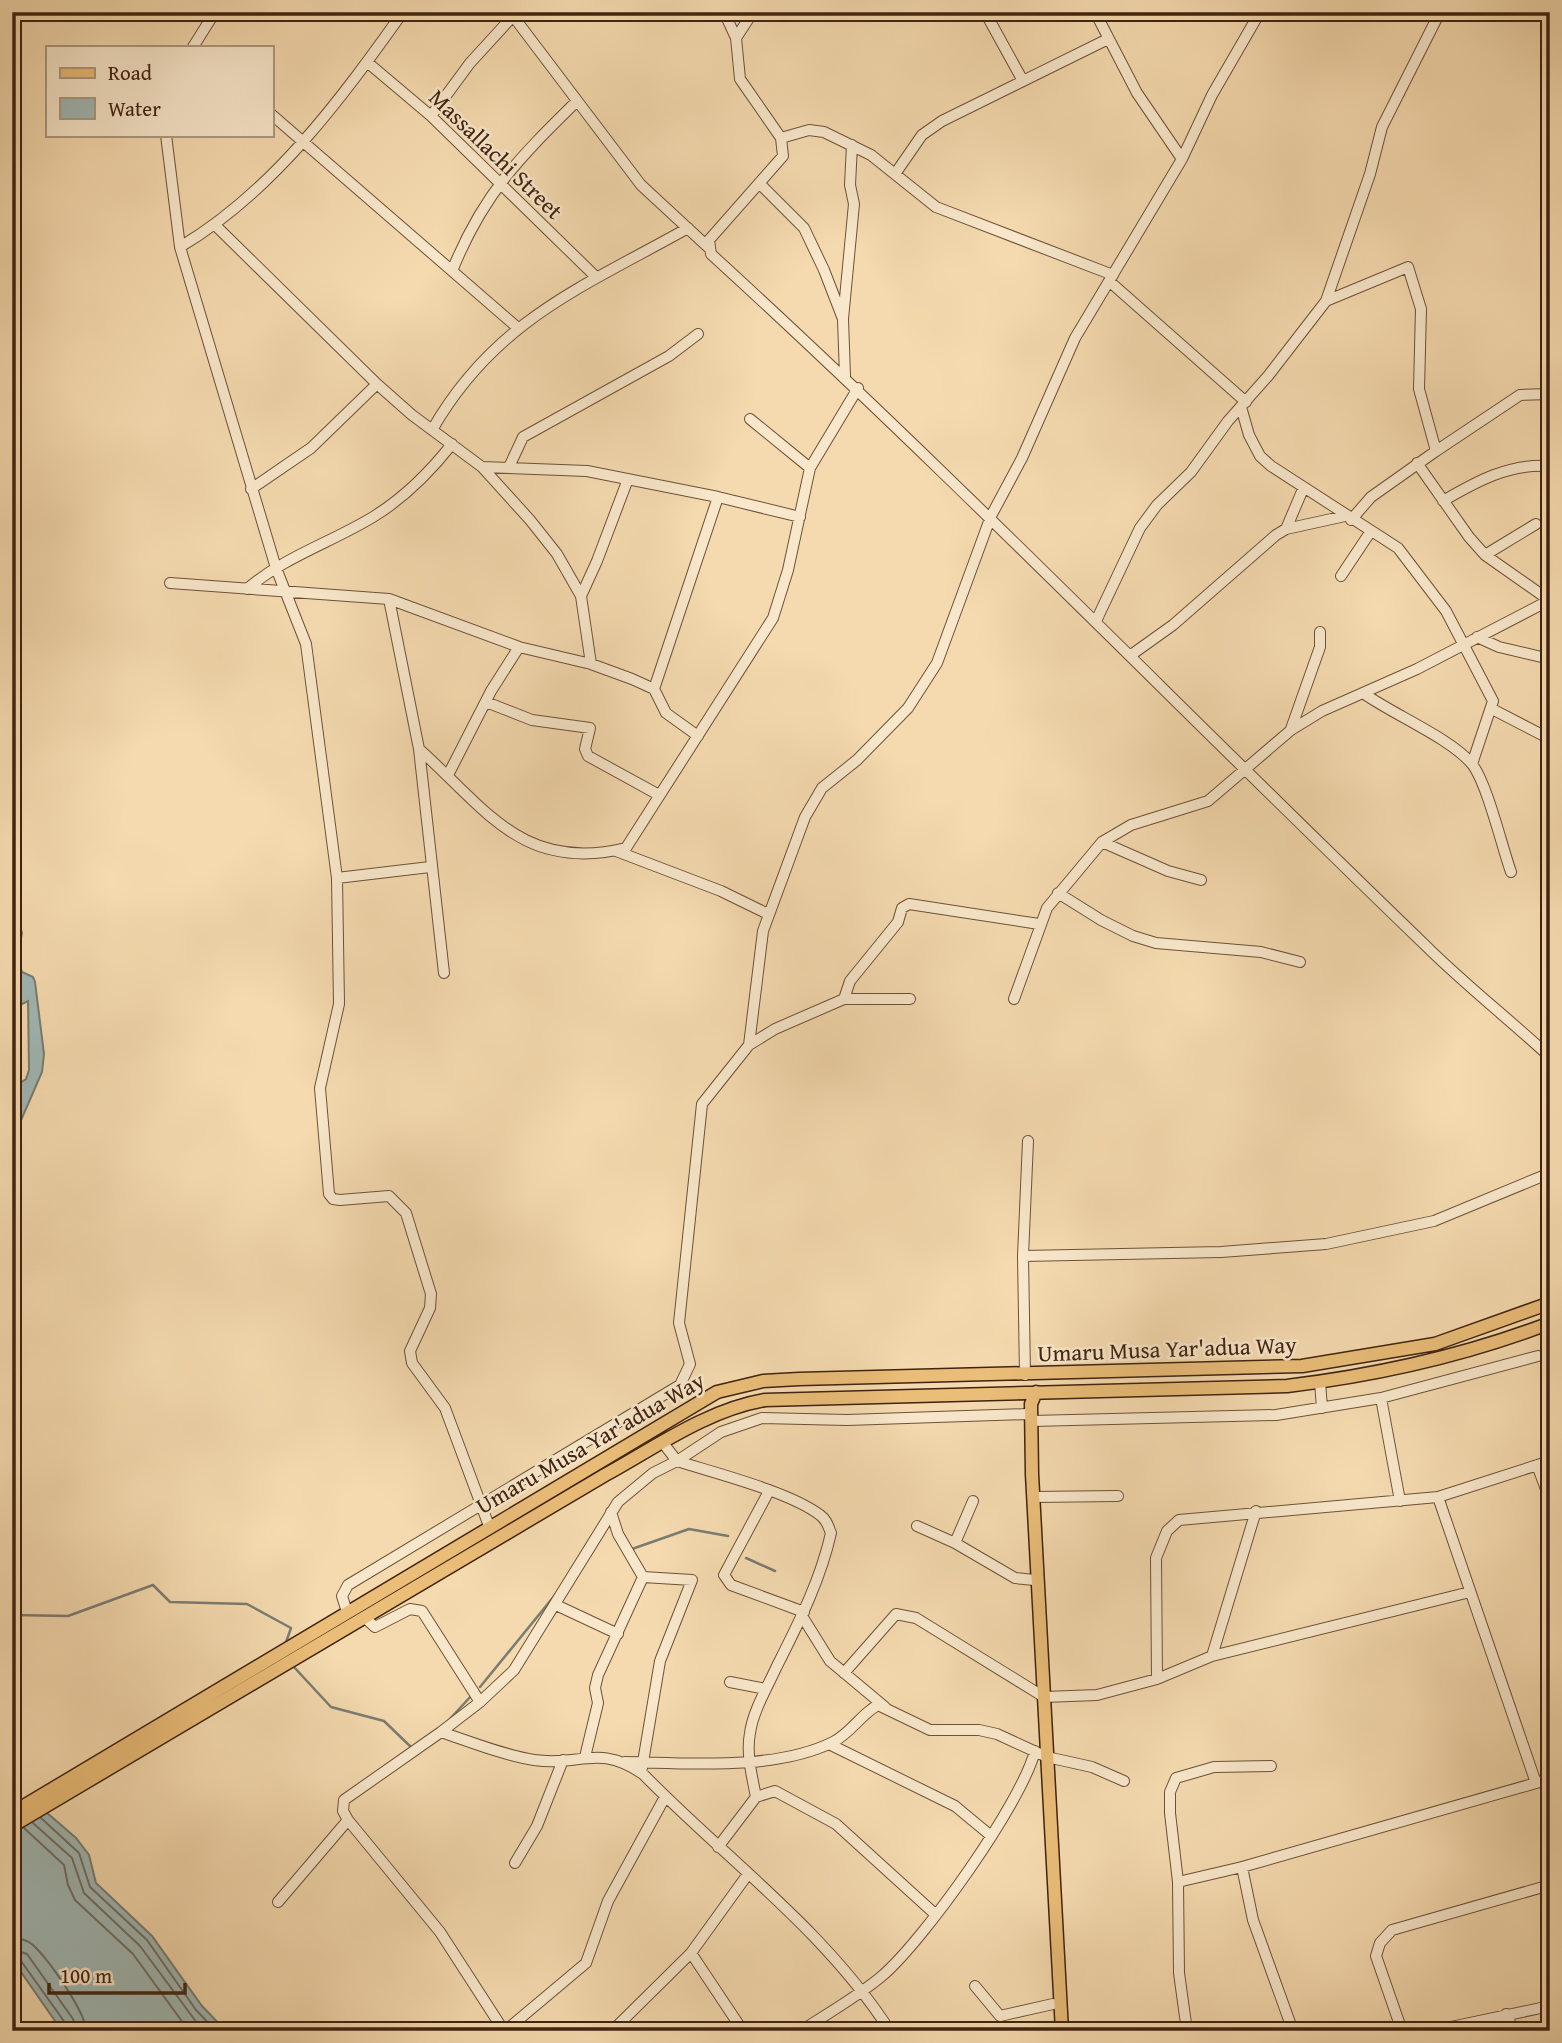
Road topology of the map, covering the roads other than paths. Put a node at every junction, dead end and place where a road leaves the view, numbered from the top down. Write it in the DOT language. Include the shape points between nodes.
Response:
graph roads {
  1 [pos="215,12"];
  2 [pos="403,12"];
  3 [pos="724,12"];
  4 [pos="752,12"];
  5 [pos="985,12"];
  6 [pos="1095,12"];
  7 [pos="1260,12"];
  8 [pos="1440,12"];
  9 [pos="511,14"];
  10 [pos="736,38"];
  11 [pos="1108,38"];
  12 [pos="195,46"];
  13 [pos="367,62"];
  14 [pos="1023,81"];
  15 [pos="577,101"];
  16 [pos="273,116"];
  17 [pos="431,116"];
  18 [pos="166,136"];
  19 [pos="781,138"];
  20 [pos="304,141"];
  21 [pos="852,145"];
  22 [pos="1182,159"];
  23 [pos="895,174"];
  24 [pos="499,182"];
  25 [pos="759,183"];
  26 [pos="216,226"];
  27 [pos="688,228"];
  28 [pos="180,247"];
  29 [pos="708,247"];
  30 [pos="452,271"];
  31 [pos="595,276"];
  32 [pos="1111,278"];
  33 [pos="1326,301"];
  34 [pos="843,319"];
  35 [pos="518,328"];
  36 [pos="698,334"];
  37 [pos="845,376"];
  38 [pos="377,384"];
  39 [pos="858,388"];
  40 [pos="1550,394"];
  41 [pos="1244,405"];
  42 [pos="750,419"];
  43 [pos="432,430"];
  44 [pos="452,444"];
  45 [pos="1436,451"];
  46 [pos="1417,463"];
  47 [pos="1550,466"];
  48 [pos="482,467"];
  49 [pos="509,467"];
  50 [pos="810,468"];
  51 [pos="628,480"];
  52 [pos="251,489"];
  53 [pos="1303,489"];
  54 [pos="718,497"];
  55 [pos="1443,501"];
  56 [pos="991,516"];
  57 [pos="800,517"];
  58 [pos="1348,518"];
  59 [pos="1536,524"];
  60 [pos="1286,529"];
  61 [pos="1371,531"];
  62 [pos="1485,555"];
  63 [pos="276,568"];
  64 [pos="1341,576"];
  65 [pos="170,583"];
  66 [pos="247,589"];
  67 [pos="284,592"];
  68 [pos="581,596"];
  69 [pos="389,599"];
  70 [pos="1549,600"];
  71 [pos="1096,621"];
  72 [pos="1320,632"];
  73 [pos="1477,636"];
  74 [pos="1464,643"];
  75 [pos="519,647"];
  76 [pos="1131,655"];
  77 [pos="1550,659"];
  78 [pos="591,664"];
  79 [pos="654,689"];
  80 [pos="1363,693"];
  81 [pos="486,702"];
  82 [pos="1492,709"];
  83 [pos="1291,730"];
  84 [pos="698,736"];
  85 [pos="1550,739"];
  86 [pos="419,749"];
  87 [pos="1472,764"];
  88 [pos="1245,769"];
  89 [pos="448,775"];
  90 [pos="659,796"];
  91 [pos="1102,842"];
  92 [pos="615,851"];
  93 [pos="430,867"];
  94 [pos="1511,872"];
  95 [pos="337,878"];
  96 [pos="1201,880"];
  97 [pos="1058,893"];
  98 [pos="768,914"];
  99 [pos="1039,924"];
  100 [pos="1300,962"];
  101 [pos="444,973"];
  102 [pos="844,999"];
  103 [pos="910,999"];
  104 [pos="1014,999"];
  105 [pos="749,1045"];
  106 [pos="1550,1058"];
  107 [pos="1028,1141"];
  108 [pos="1550,1173"];
  109 [pos="1023,1256"];
  110 [pos="1550,1303"];
  111 [pos="1550,1323"];
  112 [pos="1538,1356"];
  113 [pos="1025,1375"];
  114 [pos="1320,1382"];
  115 [pos="1036,1392"];
  116 [pos="1021,1393"];
  117 [pos="1381,1398"];
  118 [pos="1322,1408"];
  119 [pos="1030,1418"];
  120 [pos="663,1443"];
  121 [pos="677,1461"];
  122 [pos="1550,1461"];
  123 [pos="1537,1465"];
  124 [pos="769,1491"];
  125 [pos="1118,1496"];
  126 [pos="1033,1497"];
  127 [pos="1438,1497"];
  128 [pos="1550,1500"];
  129 [pos="973,1501"];
  130 [pos="1400,1501"];
  131 [pos="483,1504"];
  132 [pos="1256,1511"];
  133 [pos="611,1512"];
  134 [pos="489,1526"];
  135 [pos="917,1526"];
  136 [pos="955,1543"];
  137 [pos="643,1577"];
  138 [pos="1034,1580"];
  139 [pos="1470,1592"];
  140 [pos="556,1605"];
  141 [pos="347,1612"];
  142 [pos="803,1614"];
  143 [pos="364,1617"];
  144 [pos="618,1634"];
  145 [pos="1212,1656"];
  146 [pos="844,1673"];
  147 [pos="1157,1679"];
  148 [pos="730,1682"];
  149 [pos="766,1689"];
  150 [pos="1041,1695"];
  151 [pos="480,1702"];
  152 [pos="885,1707"];
  153 [pos="441,1732"];
  154 [pos="829,1744"];
  155 [pos="1041,1754"];
  156 [pos="585,1756"];
  157 [pos="563,1760"];
  158 [pos="750,1761"];
  159 [pos="625,1762"];
  160 [pos="641,1762"];
  161 [pos="1271,1766"];
  162 [pos="643,1774"];
  163 [pos="83,1777"];
  164 [pos="1550,1779"];
  165 [pos="1124,1781"];
  166 [pos="1536,1783"];
  167 [pos="665,1797"];
  168 [pos="756,1797"];
  169 [pos="12,1812"];
  170 [pos="348,1820"];
  171 [pos="12,1826"];
  172 [pos="990,1835"];
  173 [pos="718,1847"];
  174 [pos="514,1863"];
  175 [pos="1242,1867"];
  176 [pos="748,1874"];
  177 [pos="1178,1882"];
  178 [pos="1550,1885"];
  179 [pos="278,1902"];
  180 [pos="934,1914"];
  181 [pos="691,1953"];
  182 [pos="975,1986"];
  183 [pos="864,1990"];
  184 [pos="1053,2004"];
  185 [pos="1550,2006"];
  186 [pos="1506,2014"];
  187 [pos="623,2027"];
  188 [pos="504,2031"];
  189 [pos="612,2031"];
  190 [pos="743,2031"];
  191 [pos="801,2031"];
  192 [pos="890,2031"];
  193 [pos="1054,2031"];
  194 [pos="1062,2031"];
  195 [pos="1188,2031"];
  196 [pos="1293,2031"];
  197 [pos="1402,2031"];
  198 [pos="1432,2031"];
  199 [pos="1514,2031"];
  1 -- 12 [label="street"];
  2 -- 13 [label="street"];
  3 -- 10 [label="street"];
  4 -- 10 [label="street"];
  5 -- 14 [label="street"];
  6 -- 11 [label="street"];
  7 -- 22 [label="street" via="1212,94"];
  8 -- 33 [label="street" via="1382,127"];
  9 -- 15 [label="street"];
  9 -- 17 [label="street"];
  10 -- 19 [label="street" via="740,79"];
  11 -- 14 [label="street"];
  11 -- 22 [label="street" via="1137,93"];
  13 -- 17 [label="street, Massallachi Street"];
  13 -- 20 [label="street"];
  14 -- 23 [label="street" via="930,129"];
  15 -- 24 [label="street"];
  15 -- 27 [label="street" via="641,185"];
  16 -- 20 [label="street"];
  17 -- 24 [label="street, Massallachi Street"];
  18 -- 28 [label="street"];
  19 -- 21 [label="street" via="809,130"];
  19 -- 25 [label="street" via="783,156"];
  20 -- 26 [label="street"];
  20 -- 30 [label="street"];
  21 -- 23 [label="street"];
  21 -- 34 [label="street" via="854,204"];
  22 -- 32 [label="street"];
  23 -- 32 [label="street" via="956,217"];
  24 -- 30 [label="street" via="468,231"];
  24 -- 31 [label="street, Massallachi Street"];
  25 -- 29 [label="street" via="709,240"];
  25 -- 34 [label="street" via="804,228"];
  26 -- 28 [label="street"];
  26 -- 38 [label="street"];
  27 -- 29 [label="street"];
  27 -- 31 [label="street"];
  28 -- 52 [label="street"];
  29 -- 37 [label="street"];
  30 -- 35 [label="street"];
  31 -- 35 [label="street"];
  32 -- 41 [label="street"];
  32 -- 56 [label="street" via="1075,338"];
  33 -- 41 [label="street"];
  33 -- 45 [label="street" via="1410,268 1421,309 1419,389"];
  34 -- 37 [label="street"];
  35 -- 43 [label="street" via="466,377"];
  36 -- 49 [label="street" via="669,356 523,437"];
  37 -- 39 [label="street"];
  38 -- 43 [label="street"];
  38 -- 52 [label="street" via="311,448"];
  39 -- 50 [label="street"];
  39 -- 56 [label="street"];
  40 -- 45 [label="street" via="1520,395"];
  41 -- 53 [label="street" via="1249,435 1260,456"];
  41 -- 71 [label="street" via="1140,528"];
  42 -- 50 [label="street"];
  43 -- 44 [label="street"];
  44 -- 48 [label="street"];
  44 -- 63 [label="street" via="405,495"];
  45 -- 46 [label="street"];
  46 -- 55 [label="street"];
  46 -- 58 [label="street"];
  47 -- 55 [label="street" via="1513,468"];
  48 -- 49 [label="street"];
  48 -- 68 [label="street" via="557,554"];
  49 -- 51 [label="street" via="587,471"];
  50 -- 57 [label="street"];
  51 -- 54 [label="street"];
  51 -- 68 [label="street"];
  52 -- 63 [label="street"];
  53 -- 58 [label="street"];
  53 -- 60 [label="street"];
  54 -- 57 [label="street"];
  54 -- 79 [label="street"];
  55 -- 62 [label="street"];
  56 -- 71 [label="street"];
  56 -- 98 [label="street" via="937,663 908,708 822,788 805,817"];
  57 -- 84 [label="street" via="773,618"];
  58 -- 60 [label="street"];
  58 -- 61 [label="street"];
  59 -- 62 [label="street"];
  60 -- 76 [label="street"];
  61 -- 64 [label="street"];
  61 -- 74 [label="street" via="1398,548"];
  62 -- 70 [label="street"];
  63 -- 66 [label="street"];
  63 -- 67 [label="street"];
  65 -- 66 [label="street"];
  66 -- 67 [label="street"];
  67 -- 69 [label="street"];
  67 -- 95 [label="street" via="306,644"];
  68 -- 78 [label="street"];
  69 -- 75 [label="street"];
  69 -- 86 [label="street"];
  70 -- 73 [label="street"];
  71 -- 76 [label="street"];
  72 -- 83 [label="street" via="1320,647"];
  73 -- 74 [label="street"];
  73 -- 77 [label="street" via="1499,648"];
  74 -- 80 [label="street"];
  74 -- 82 [label="street" via="1491,692"];
  75 -- 78 [label="street"];
  75 -- 81 [label="street"];
  76 -- 88 [label="street"];
  78 -- 79 [label="street"];
  79 -- 84 [label="street" via="666,713"];
  80 -- 83 [label="street"];
  80 -- 87 [label="street" via="1459,750"];
  81 -- 89 [label="street"];
  81 -- 90 [label="street" via="532,720 590,728 588,756"];
  82 -- 85 [label="street"];
  82 -- 87 [label="street"];
  83 -- 88 [label="street"];
  84 -- 90 [label="street"];
  86 -- 89 [label="street"];
  86 -- 93 [label="street"];
  87 -- 94 [label="street"];
  88 -- 91 [label="street" via="1208,802 1131,825"];
  88 -- 106 [label="street" via="1427,948"];
  89 -- 92 [label="street" via="495,822 527,844 579,854"];
  90 -- 92 [label="street" via="632,841"];
  91 -- 96 [label="street"];
  91 -- 97 [label="street"];
  92 -- 98 [label="street" via="710,886"];
  93 -- 95 [label="street"];
  93 -- 101 [label="street"];
  95 -- 131 [label="street" via="339,1004 320,1088 329,1194 341,1200 389,1196 406,1213 431,1294 430,1308 410,1351 412,1363 445,1408"];
  97 -- 99 [label="street"];
  97 -- 100 [label="street" via="1144,940 1261,952"];
  98 -- 105 [label="street" via="761,937"];
  99 -- 102 [label="street" via="909,904 850,981"];
  99 -- 104 [label="street"];
  102 -- 103 [label="street"];
  102 -- 105 [label="street" via="775,1028"];
  105 -- 131 [label="street" via="702,1108 679,1323 690,1364 680,1385"];
  107 -- 109 [label="street"];
  108 -- 109 [label="street" via="1434,1221 1325,1244 1221,1252"];
  109 -- 113 [label="street"];
  110 -- 113 [label="main road, Umaru Musa Yar'adua Way" via="1435,1343 1329,1363"];
  111 -- 114 [label="main road, Umaru Musa Yar'adua Way" via="1431,1362"];
  112 -- 117 [label="street"];
  113 -- 134 [label="main road, Umaru Musa Yar'adua Way" via="800,1379 740,1385 692,1405"];
  114 -- 115 [label="main road, Umaru Musa Yar'adua Way"];
  114 -- 118 [label="street"];
  115 -- 116 [label="main road, Umaru Musa Yar'adua Way"];
  115 -- 119 [label="main road"];
  116 -- 119 [label="main road"];
  116 -- 120 [label="main road, Umaru Musa Yar'adua Way" via="765,1400 719,1412"];
  117 -- 118 [label="street"];
  117 -- 130 [label="street"];
  118 -- 119 [label="street" via="1276,1415"];
  119 -- 121 [label="street" via="762,1419 721,1432"];
  119 -- 126 [label="main road"];
  119 -- 138 [label="main road" via="1028,1488"];
  120 -- 121 [label="street"];
  120 -- 143 [label="main road, Umaru Musa Yar'adua Way"];
  121 -- 124 [label="street"];
  121 -- 133 [label="street" via="629,1490"];
  122 -- 123 [label="street"];
  123 -- 127 [label="street"];
  123 -- 128 [label="street"];
  124 -- 142 [label="street" via="820,1515 831,1533 824,1565"];
  124 -- 142 [label="street" via="724,1575 731,1585"];
  125 -- 126 [label="street"];
  126 -- 150 [label="main road"];
  127 -- 130 [label="street"];
  127 -- 139 [label="street"];
  129 -- 136 [label="street"];
  130 -- 132 [label="street"];
  131 -- 134 [label="street"];
  131 -- 141 [label="street" via="348,1585 342,1597"];
  132 -- 145 [label="street"];
  132 -- 147 [label="street" via="1179,1520 1167,1531 1156,1558"];
  133 -- 137 [label="street"];
  133 -- 140 [label="street"];
  134 -- 141 [label="main road, Umaru Musa Yar'adua Way"];
  135 -- 136 [label="street"];
  136 -- 138 [label="street" via="1015,1578"];
  137 -- 144 [label="street"];
  137 -- 160 [label="street" via="692,1580 660,1661"];
  138 -- 150 [label="main road"];
  139 -- 145 [label="street"];
  139 -- 166 [label="street"];
  140 -- 144 [label="street"];
  140 -- 151 [label="street" via="514,1670"];
  141 -- 163 [label="main road, Umaru Musa Yar'adua Way"];
  142 -- 146 [label="street" via="822,1652"];
  142 -- 149 [label="street"];
  143 -- 151 [label="street" via="375,1627 410,1609 422,1612"];
  143 -- 163 [label="main road, Umaru Musa Yar'adua Way"];
  144 -- 156 [label="street" via="598,1675 598,1703"];
  145 -- 147 [label="street"];
  146 -- 150 [label="street" via="887,1622 901,1614 916,1618"];
  146 -- 152 [label="street"];
  147 -- 150 [label="street" via="1097,1695"];
  148 -- 149 [label="street"];
  149 -- 158 [label="street" via="750,1731"];
  150 -- 155 [label="main road"];
  151 -- 153 [label="street"];
  152 -- 154 [label="street" via="873,1708 845,1736"];
  152 -- 155 [label="street" via="930,1730 979,1730"];
  153 -- 157 [label="street" via="530,1759"];
  153 -- 170 [label="street" via="344,1800"];
  154 -- 158 [label="street"];
  154 -- 172 [label="street" via="955,1806"];
  155 -- 165 [label="street"];
  155 -- 172 [label="street"];
  155 -- 184 [label="main road"];
  155 -- 194 [label="main road"];
  156 -- 157 [label="street"];
  156 -- 159 [label="street"];
  157 -- 174 [label="street" via="537,1826"];
  158 -- 160 [label="street" via="701,1765"];
  158 -- 168 [label="street"];
  159 -- 160 [label="street"];
  159 -- 162 [label="street"];
  160 -- 162 [label="street"];
  161 -- 177 [label="street" via="1214,1767 1176,1778 1170,1792 1170,1813"];
  162 -- 167 [label="street"];
  163 -- 169 [label="main road, Umaru Musa Yar'adua Way"];
  163 -- 171 [label="main road, Umaru Musa Yar'adua Way"];
  164 -- 166 [label="street"];
  166 -- 175 [label="street"];
  167 -- 173 [label="street"];
  167 -- 188 [label="street" via="608,1900 586,1963"];
  168 -- 173 [label="street"];
  168 -- 180 [label="street" via="775,1791 836,1824"];
  170 -- 179 [label="street"];
  170 -- 188 [label="street" via="440,1932"];
  172 -- 180 [label="street"];
  173 -- 176 [label="street"];
  175 -- 177 [label="street"];
  175 -- 196 [label="street" via="1253,1920"];
  176 -- 181 [label="street"];
  176 -- 183 [label="street" via="806,1926"];
  177 -- 195 [label="street" via="1179,1973"];
  178 -- 197 [label="street" via="1392,1930 1376,1956"];
  180 -- 183 [label="street" via="912,1944"];
  181 -- 187 [label="street"];
  181 -- 190 [label="street"];
  182 -- 184 [label="street" via="1000,2016"];
  183 -- 191 [label="street"];
  183 -- 192 [label="street"];
  184 -- 193 [label="main road"];
  185 -- 186 [label="street"];
  186 -- 198 [label="street"];
  186 -- 199 [label="street"];
  187 -- 189 [label="street"];
}
